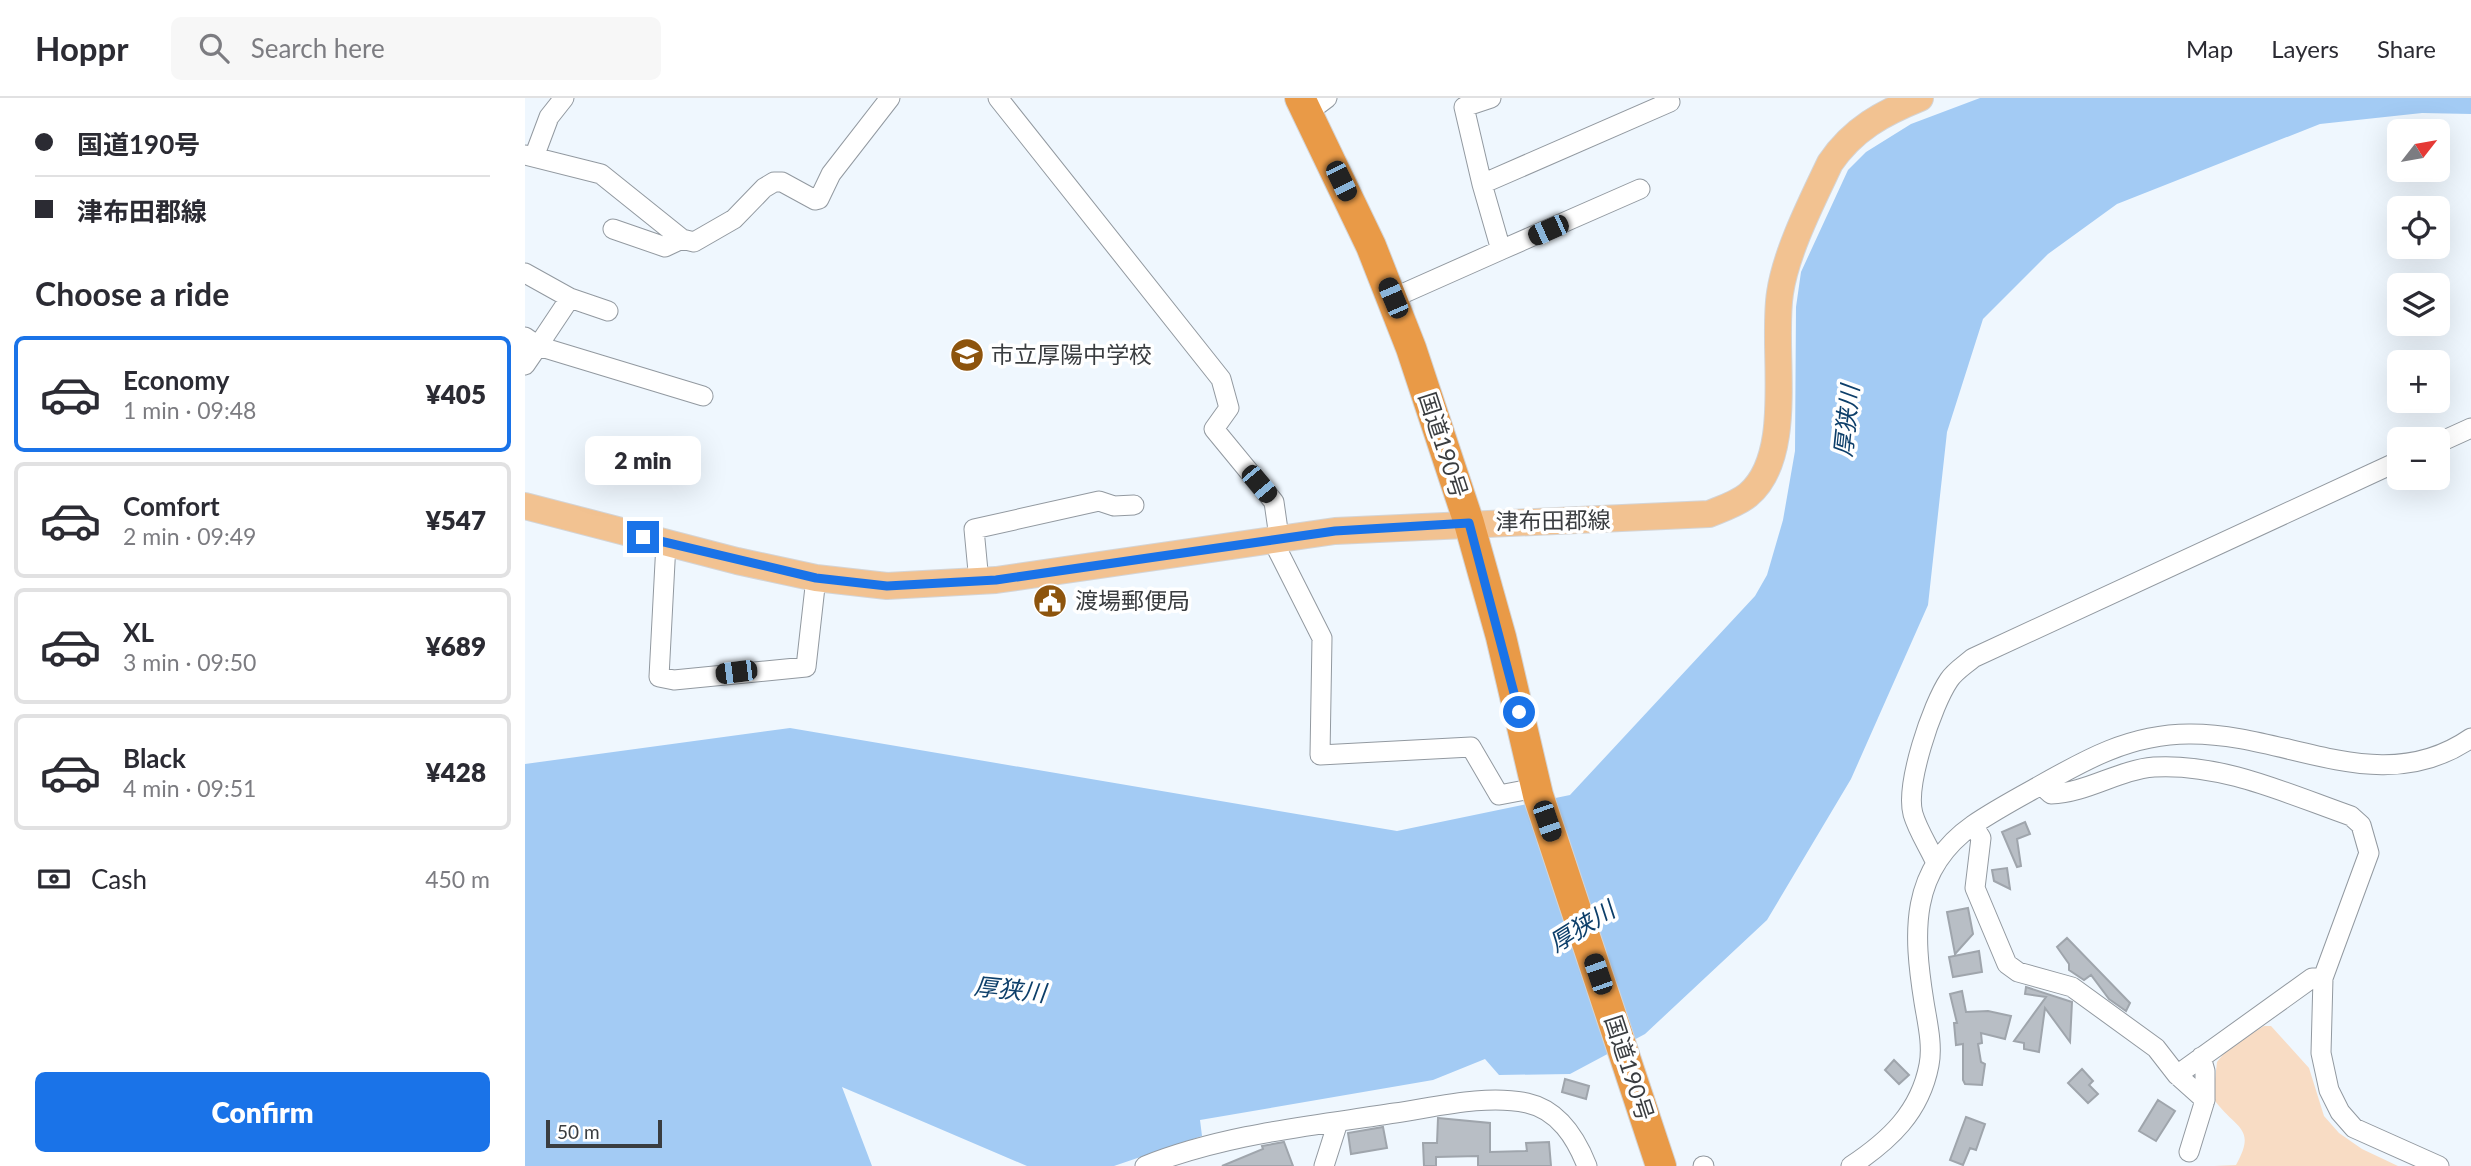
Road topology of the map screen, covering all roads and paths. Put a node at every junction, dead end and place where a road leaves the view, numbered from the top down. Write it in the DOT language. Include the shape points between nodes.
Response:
graph roads {
  1 [pos="564,98"];
  2 [pos="890,98"];
  3 [pos="998,98"];
  4 [pos="1491,98"];
  5 [pos="1920,98"];
  6 [pos="1670,102"];
  7 [pos="1311,103"];
  8 [pos="529,156"];
  9 [pos="1482,184"];
  10 [pos="1640,189"];
  11 [pos="613,229"];
  12 [pos="682,239"];
  13 [pos="1501,250"];
  14 [pos="525,273"];
  15 [pos="570,298"];
  16 [pos="1393,298"];
  17 [pos="608,311"];
  18 [pos="531,342"];
  19 [pos="525,366"];
  20 [pos="703,396"];
  21 [pos="2471,428"];
  22 [pos="2450,438"];
  23 [pos="2387,467"];
  24 [pos="1134,505"];
  25 [pos="525,506"];
  26 [pos="1469,523"];
  27 [pos="1276,538"];
  28 [pos="666,543"];
  29 [pos="816,578"];
  30 [pos="979,582"];
  31 [pos="2471,738"];
  32 [pos="2041,785"];
  33 [pos="1537,792"];
  34 [pos="1973,825"];
  35 [pos="1936,863"];
  36 [pos="2323,978"];
  37 [pos="2201,1057"];
  38 [pos="2177,1075"];
  39 [pos="2205,1100"];
  40 [pos="1338,1122"];
  41 [pos="2189,1152"];
  42 [pos="1145,1166"];
  43 [pos="1324,1166"];
  44 [pos="1587,1166"];
  45 [pos="1661,1166"];
  46 [pos="1851,1166"];
  47 [pos="2439,1166"];
  1 -- 8 [label="street"];
  2 -- 12 [label="street" via="831,174 819,199 774,182 734,219 694,242"];
  3 -- 27 [label="street" via="1221,379 1229,408 1214,429 1273,502"];
  4 -- 9 [label="street" via="1464,107"];
  5 -- 26 [label="main road, 津布田郡線" via="1889,110 1850,138 1817,188 1780,292 1777,422 1771,459 1747,496 1709,514 1686,517"];
  6 -- 9 [label="street"];
  7 -- 16 [label="highway, 国道190号"];
  8 -- 12 [label="street" via="600,174"];
  9 -- 13 [label="street"];
  10 -- 13 [label="street"];
  11 -- 12 [label="street" via="665,247"];
  13 -- 16 [label="street"];
  14 -- 15 [label="street"];
  15 -- 17 [label="street"];
  15 -- 18 [label="street"];
  16 -- 26 [label="highway, 国道190号"];
  18 -- 19 [label="street"];
  18 -- 20 [label="street"];
  21 -- 22 [label="street"];
  23 -- 35 [label="street" via="1973,658 1951,677 1938,697 1926,732 1913,788 1913,813"];
  24 -- 30 [label="street" via="1099,501 974,529"];
  25 -- 28 [label="main road, 津布田郡線"];
  26 -- 27 [label="main road, 津布田郡線"];
  26 -- 33 [label="highway, 国道190号"];
  27 -- 30 [label="main road, 津布田郡線"];
  27 -- 33 [label="street" via="1322,638 1320,755 1471,747 1499,795"];
  28 -- 29 [label="main road, 津布田郡線"];
  28 -- 29 [label="street" via="659,677 674,680 806,667"];
  29 -- 30 [label="main road, 津布田郡線" via="887,586"];
  31 -- 32 [label="street" via="2431,760 2363,766 2221,736 2143,738 2098,752"];
  32 -- 34 [label="street"];
  32 -- 36 [label="street" via="2051,794 2067,794 2152,767 2192,768 2238,777 2351,816 2361,825 2369,853"];
  33 -- 45 [label="highway, 国道190号"];
  34 -- 35 [label="street"];
  34 -- 38 [label="street" via="1981,838 1975,888 2007,964 2018,972 2072,987 2155,1048"];
  35 -- 46 [label="street" via="1917,911 1930,1062 1912,1112 1890,1137"];
  36 -- 37 [label="street" via="2312,978"];
  36 -- 47 [label="street" via="2321,1053 2329,1090 2340,1112 2362,1132"];
  37 -- 38 [label="street"];
  37 -- 39 [label="street"];
  38 -- 39 [label="street"];
  39 -- 41 [label="street"];
  40 -- 42 [label="street" via="1299,1126 1179,1153"];
  40 -- 43 [label="street"];
  40 -- 44 [label="street" via="1489,1101 1528,1103 1555,1116 1572,1134"];
}
